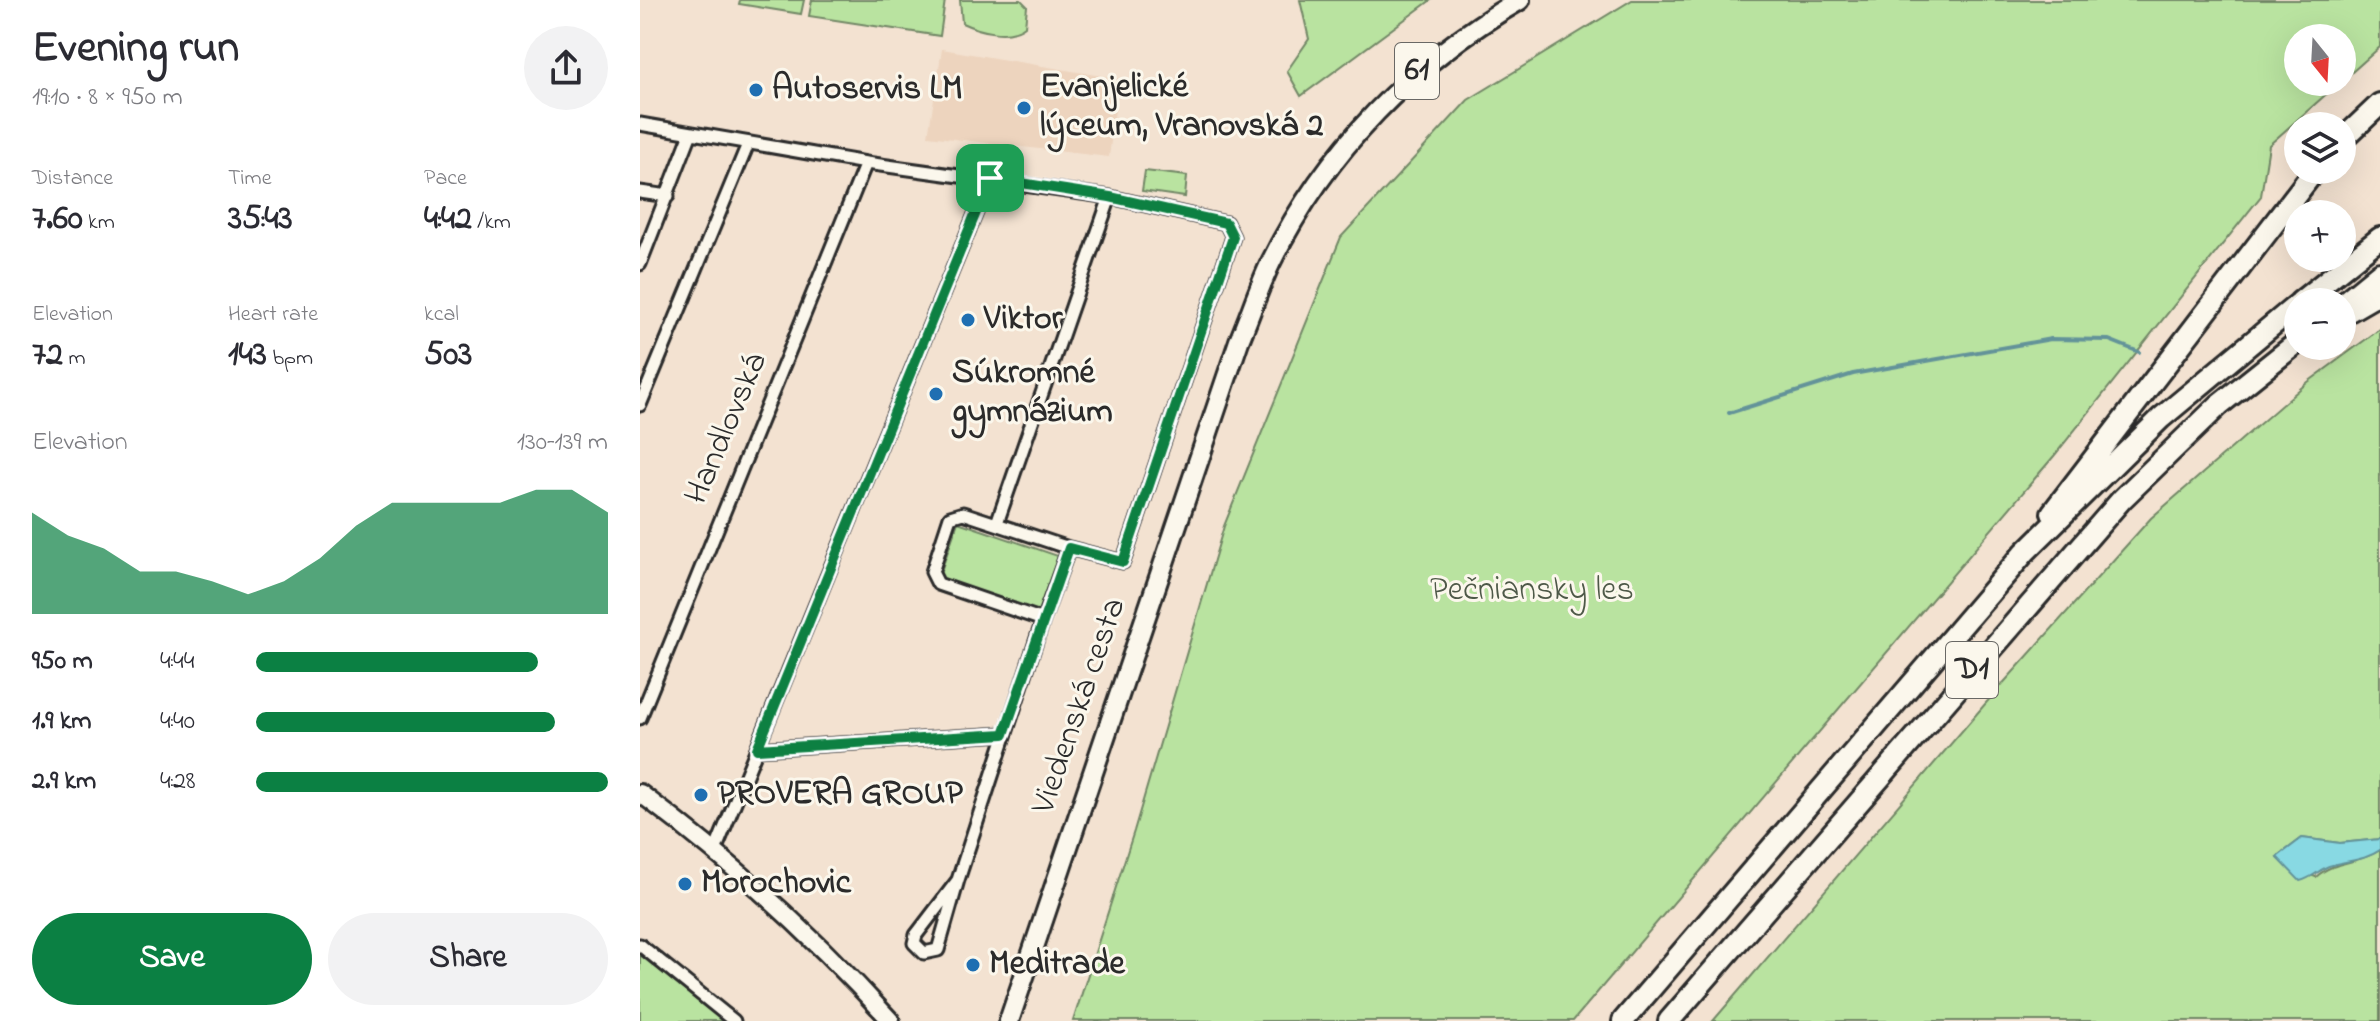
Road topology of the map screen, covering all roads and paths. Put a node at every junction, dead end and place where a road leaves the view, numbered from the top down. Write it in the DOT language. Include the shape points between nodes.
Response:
graph roads {
  1 [pos="1520,0"];
  2 [pos="2380,104"];
  3 [pos="640,124"];
  4 [pos="2356,127"];
  5 [pos="691,133"];
  6 [pos="748,144"];
  7 [pos="866,163"];
  8 [pos="990,178"];
  9 [pos="2304,184"];
  10 [pos="640,192"];
  11 [pos="668,196"];
  12 [pos="1110,197"];
  13 [pos="2380,238"];
  14 [pos="640,264"];
  15 [pos="2380,273"];
  16 [pos="2318,288"];
  17 [pos="2356,293"];
  18 [pos="2380,293"];
  19 [pos="2356,307"];
  20 [pos="2284,316"];
  21 [pos="2284,353"];
  22 [pos="640,405"];
  23 [pos="997,523"];
  24 [pos="1069,548"];
  25 [pos="2025,552"];
  26 [pos="1043,620"];
  27 [pos="640,718"];
  28 [pos="1004,734"];
  29 [pos="757,749"];
  30 [pos="645,798"];
  31 [pos="715,851"];
  32 [pos="958,880"];
  33 [pos="640,945"];
  34 [pos="864,991"];
  35 [pos="734,1021"];
  36 [pos="881,1021"];
  37 [pos="891,1021"];
  38 [pos="1009,1021"];
  39 [pos="1623,1021"];
  40 [pos="1669,1021"];
  1 -- 38 [label="main road, Viedenská cesta / 61" via="1426,63 1375,111 1332,163 1271,262 1239,341"];
  2 -- 4 [label="highway"];
  3 -- 5 [label="street"];
  5 -- 6 [label="street"];
  5 -- 11 [label="street"];
  6 -- 7 [label="street"];
  6 -- 22 [label="street"];
  7 -- 8 [label="street"];
  7 -- 27 [label="street, Handlovská"];
  8 -- 12 [label="street"];
  8 -- 29 [label="street"];
  9 -- 25 [label="highway" via="2073,482"];
  10 -- 11 [label="street"];
  11 -- 14 [label="street"];
  12 -- 23 [label="street"];
  12 -- 24 [label="street" via="1226,223 1233,237 1123,562"];
  13 -- 16 [label="highway"];
  15 -- 17 [label="highway"];
  18 -- 19 [label="highway"];
  20 -- 25 [label="highway" via="2161,418"];
  21 -- 40 [label="highway, D1" via="2219,405 2122,499"];
  23 -- 24 [label="street"];
  23 -- 26 [label="street" via="963,513 950,517 932,572 938,584"];
  24 -- 26 [label="street"];
  25 -- 39 [label="highway, D1"];
  26 -- 28 [label="street"];
  28 -- 29 [label="street"];
  28 -- 32 [label="street"];
  29 -- 31 [label="street"];
  30 -- 31 [label="street"];
  31 -- 34 [label="street"];
  32 -- 32 [label="street" via="938,950 924,953 914,943 916,935"];
  33 -- 35 [label="street"];
  34 -- 36 [label="street"];
  34 -- 37 [label="street"];
}
